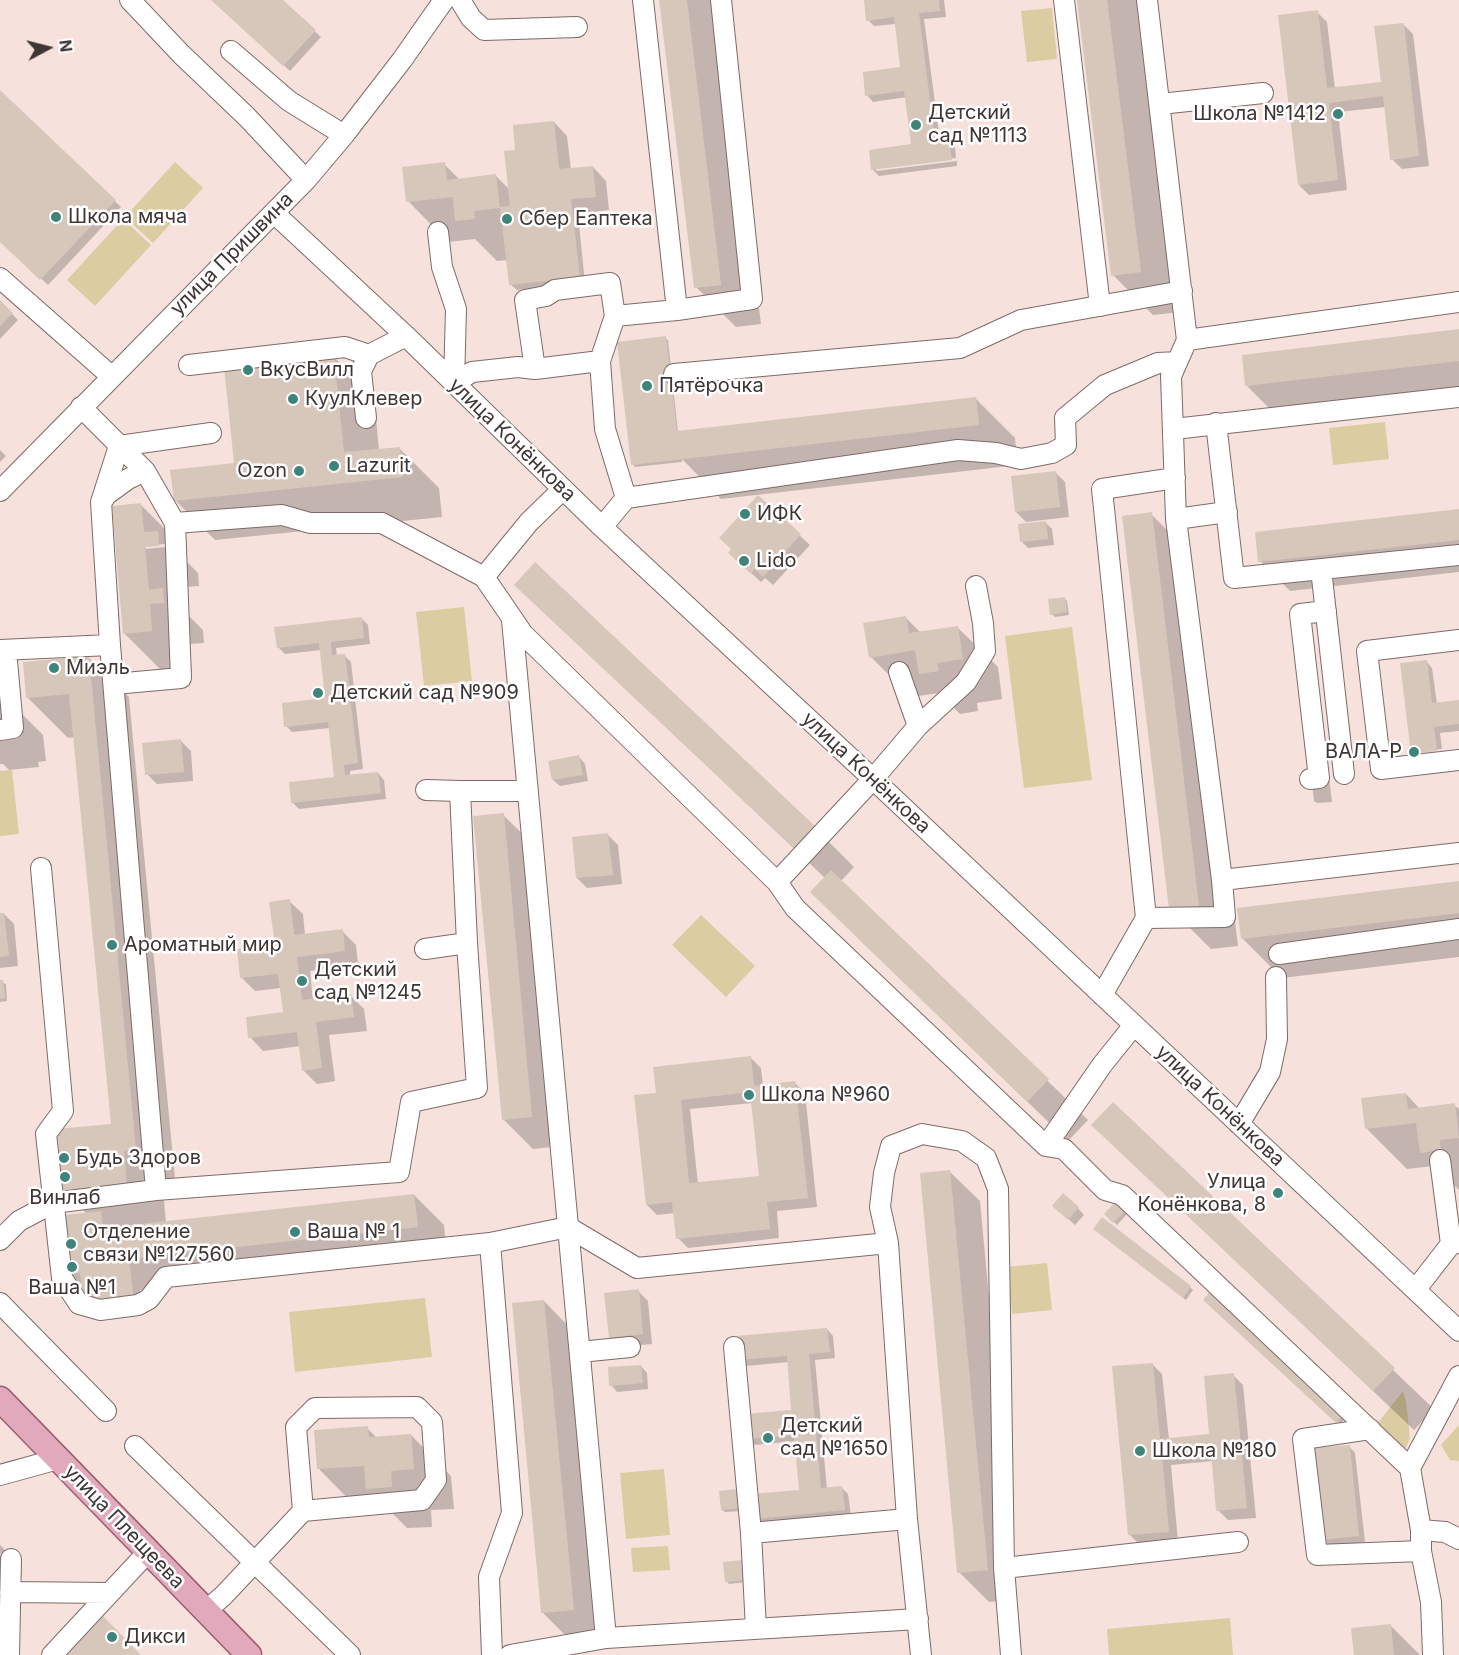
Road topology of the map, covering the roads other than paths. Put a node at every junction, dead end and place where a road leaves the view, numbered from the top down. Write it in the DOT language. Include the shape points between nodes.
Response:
graph roads {
  1 [pos="130,0"];
  2 [pos="444,0"];
  3 [pos="460,0"];
  4 [pos="643,0"];
  5 [pos="721,0"];
  6 [pos="1064,0"];
  7 [pos="1147,0"];
  8 [pos="577,27"];
  9 [pos="231,51"];
  10 [pos="1263,93"];
  11 [pos="1160,104"];
  12 [pos="344,135"];
  13 [pos="306,180"];
  14 [pos="274,213"];
  15 [pos="438,232"];
  16 [pos="0,278"];
  17 [pos="1182,291"];
  18 [pos="1459,302"];
  19 [pos="1100,306"];
  20 [pos="677,310"];
  21 [pos="615,316"];
  22 [pos="406,336"];
  23 [pos="1187,340"];
  24 [pos="369,355"];
  25 [pos="600,361"];
  26 [pos="1177,362"];
  27 [pos="189,365"];
  28 [pos="535,369"];
  29 [pos="674,374"];
  30 [pos="111,376"];
  31 [pos="454,383"];
  32 [pos="1459,397"];
  33 [pos="81,407"];
  34 [pos="366,418"];
  35 [pos="1215,423"];
  36 [pos="1173,429"];
  37 [pos="211,433"];
  38 [pos="119,446"];
  39 [pos="145,471"];
  40 [pos="1175,478"];
  41 [pos="563,489"];
  42 [pos="0,491"];
  43 [pos="626,498"];
  44 [pos="101,502"];
  45 [pos="1227,512"];
  46 [pos="1176,519"];
  47 [pos="176,523"];
  48 [pos="602,527"];
  49 [pos="1459,555"];
  50 [pos="1321,569"];
  51 [pos="484,577"];
  52 [pos="976,586"];
  53 [pos="1326,611"];
  54 [pos="512,620"];
  55 [pos="1459,640"];
  56 [pos="110,645"];
  57 [pos="3,650"];
  58 [pos="899,672"];
  59 [pos="114,684"];
  60 [pos="918,726"];
  61 [pos="0,730"];
  62 [pos="1459,760"];
  63 [pos="1344,774"];
  64 [pos="873,779"];
  65 [pos="1310,779"];
  66 [pos="426,790"];
  67 [pos="526,790"];
  68 [pos="460,791"];
  69 [pos="1459,853"];
  70 [pos="41,868"];
  71 [pos="1222,880"];
  72 [pos="777,882"];
  73 [pos="1146,918"];
  74 [pos="1459,929"];
  75 [pos="467,943"];
  76 [pos="425,949"];
  77 [pos="1279,954"];
  78 [pos="1276,977"];
  79 [pos="1102,996"];
  80 [pos="1134,1025"];
  81 [pos="1239,1124"];
  82 [pos="1046,1146"];
  83 [pos="1440,1160"];
  84 [pos="156,1190"];
  85 [pos="53,1203"];
  86 [pos="568,1227"];
  87 [pos="0,1240"];
  88 [pos="490,1243"];
  89 [pos="888,1243"];
  90 [pos="1455,1244"];
  91 [pos="1416,1289"];
  92 [pos="0,1302"];
  93 [pos="1459,1331"];
  94 [pos="630,1347"];
  95 [pos="734,1347"];
  96 [pos="579,1352"];
  97 [pos="1459,1376"];
  98 [pos="0,1399"];
  99 [pos="106,1411"];
  100 [pos="1370,1429"];
  101 [pos="135,1446"];
  102 [pos="58,1460"];
  103 [pos="1410,1468"];
  104 [pos="0,1475"];
  105 [pos="303,1510"];
  106 [pos="907,1519"];
  107 [pos="1421,1530"];
  108 [pos="751,1533"];
  109 [pos="1459,1539"];
  110 [pos="1238,1542"];
  111 [pos="1421,1551"];
  112 [pos="148,1552"];
  113 [pos="11,1559"];
  114 [pos="255,1563"];
  115 [pos="1004,1568"];
  116 [pos="10,1592"];
  117 [pos="110,1593"];
  118 [pos="206,1611"];
  119 [pos="918,1619"];
  120 [pos="756,1629"];
  121 [pos="606,1638"];
  122 [pos="9,1655"];
  123 [pos="52,1655"];
  124 [pos="249,1655"];
  125 [pos="350,1655"];
  126 [pos="492,1655"];
  127 [pos="510,1655"];
  128 [pos="921,1655"];
  129 [pos="1011,1655"];
  130 [pos="1433,1655"];
  1 -- 13 [label="street" via="178,58 247,117"];
  2 -- 12 [label="street, улица Пришвина"];
  3 -- 8 [label="street" via="484,30"];
  4 -- 20 [label="street"];
  5 -- 20 [label="street" via="752,299"];
  6 -- 19 [label="street"];
  7 -- 11 [label="street"];
  9 -- 12 [label="street" via="290,101"];
  10 -- 11 [label="street"];
  11 -- 17 [label="street"];
  12 -- 13 [label="street, улица Пришвина"];
  13 -- 14 [label="street, улица Пришвина"];
  14 -- 22 [label="street, улица Конёнкова"];
  14 -- 30 [label="street, улица Пришвина"];
  15 -- 31 [label="street" via="442,267 456,309"];
  16 -- 30 [label="street"];
  17 -- 19 [label="street"];
  17 -- 23 [label="street"];
  18 -- 23 [label="street"];
  19 -- 29 [label="street" via="1021,320 960,348"];
  20 -- 21 [label="street"];
  21 -- 25 [label="street"];
  21 -- 28 [label="street" via="610,283 555,290 525,300"];
  22 -- 24 [label="street"];
  22 -- 31 [label="street, улица Конёнкова"];
  23 -- 26 [label="street"];
  24 -- 27 [label="street" via="345,347"];
  24 -- 34 [label="street" via="361,370"];
  25 -- 28 [label="street"];
  25 -- 43 [label="street" via="605,429"];
  26 -- 36 [label="street" via="1171,376"];
  26 -- 43 [label="street" via="1158,363 1105,385 1065,418 1066,445 1052,453 1021,459 958,450"];
  28 -- 31 [label="street" via="472,372"];
  30 -- 33 [label="street, улица Пришвина"];
  31 -- 41 [label="street, улица Конёнкова"];
  32 -- 35 [label="street"];
  33 -- 38 [label="street"];
  33 -- 42 [label="street, улица Пришвина"];
  35 -- 36 [label="street"];
  35 -- 45 [label="street"];
  36 -- 40 [label="street"];
  37 -- 38 [label="street"];
  38 -- 39 [label="street"];
  38 -- 44 [label="street"];
  39 -- 44 [label="street" via="105,495"];
  39 -- 47 [label="street"];
  40 -- 46 [label="street"];
  40 -- 73 [label="street" via="1102,489"];
  41 -- 48 [label="street, улица Конёнкова"];
  41 -- 51 [label="street" via="529,522"];
  43 -- 48 [label="street"];
  44 -- 56 [label="street"];
  45 -- 46 [label="street"];
  45 -- 50 [label="street" via="1234,578"];
  46 -- 71 [label="street"];
  47 -- 51 [label="street" via="282,515 310,523 382,523"];
  47 -- 59 [label="street" via="181,678"];
  48 -- 64 [label="street, улица Конёнкова"];
  49 -- 50 [label="street"];
  50 -- 53 [label="street"];
  51 -- 54 [label="street"];
  52 -- 60 [label="street" via="985,651 966,682"];
  53 -- 63 [label="street"];
  53 -- 65 [label="street" via="1300,614 1319,778"];
  54 -- 67 [label="street"];
  54 -- 72 [label="street"];
  55 -- 62 [label="street" via="1367,651 1381,769"];
  56 -- 57 [label="street"];
  56 -- 59 [label="street"];
  57 -- 61 [label="street" via="13,728"];
  58 -- 60 [label="street"];
  59 -- 84 [label="street"];
  60 -- 64 [label="street"];
  64 -- 72 [label="street"];
  64 -- 79 [label="street, улица Конёнкова"];
  66 -- 68 [label="street"];
  67 -- 68 [label="street"];
  67 -- 86 [label="street"];
  68 -- 75 [label="street"];
  69 -- 71 [label="street"];
  70 -- 85 [label="street" via="63,1111 46,1134"];
  71 -- 73 [label="street" via="1225,917"];
  72 -- 82 [label="street" via="795,908"];
  73 -- 79 [label="street"];
  74 -- 77 [label="street"];
  75 -- 76 [label="street"];
  75 -- 84 [label="street" via="477,1088 411,1102 399,1172"];
  78 -- 81 [label="street" via="1277,1040 1270,1072"];
  79 -- 80 [label="street, улица Конёнкова"];
  80 -- 81 [label="street, улица Конёнкова"];
  80 -- 82 [label="street"];
  81 -- 91 [label="street, улица Конёнкова"];
  82 -- 100 [label="street" via="1064,1149 1105,1190 1122,1195"];
  83 -- 90 [label="street"];
  84 -- 85 [label="street"];
  85 -- 87 [label="street" via="19,1221"];
  85 -- 88 [label="street" via="62,1278 79,1304 100,1310 138,1305 149,1299 166,1277"];
  86 -- 88 [label="street"];
  86 -- 89 [label="street" via="637,1268"];
  86 -- 96 [label="street"];
  88 -- 126 [label="street" via="512,1513 489,1577"];
  89 -- 106 [label="street"];
  89 -- 115 [label="street" via="880,1207 891,1146 922,1134 962,1141 986,1158 998,1190"];
  90 -- 91 [label="street"];
  91 -- 93 [label="street, улица Конёнкова"];
  92 -- 99 [label="street"];
  94 -- 96 [label="street"];
  95 -- 108 [label="street"];
  96 -- 121 [label="street"];
  97 -- 103 [label="street"];
  98 -- 102 [label="main road, улица Плещеева"];
  100 -- 103 [label="street"];
  100 -- 111 [label="street" via="1303,1439 1317,1555"];
  101 -- 114 [label="street"];
  102 -- 104 [label="street"];
  102 -- 112 [label="main road, улица Плещеева"];
  103 -- 107 [label="street"];
  105 -- 105 [label="street" via="296,1427 315,1408 417,1407 432,1422 436,1480 422,1500"];
  105 -- 114 [label="street"];
  106 -- 108 [label="street"];
  106 -- 119 [label="street"];
  107 -- 109 [label="street" via="1445,1532"];
  107 -- 111 [label="street"];
  108 -- 120 [label="street"];
  110 -- 115 [label="street"];
  111 -- 130 [label="street" via="1431,1602"];
  112 -- 117 [label="street"];
  112 -- 118 [label="main road, улица Плещеева"];
  113 -- 116 [label="street"];
  114 -- 118 [label="street"];
  114 -- 125 [label="street"];
  115 -- 129 [label="street"];
  116 -- 117 [label="street"];
  116 -- 122 [label="street"];
  117 -- 123 [label="street"];
  118 -- 124 [label="main road, улица Плещеева"];
  119 -- 120 [label="street"];
  119 -- 128 [label="street"];
  120 -- 121 [label="street"];
  121 -- 127 [label="street"];
}
